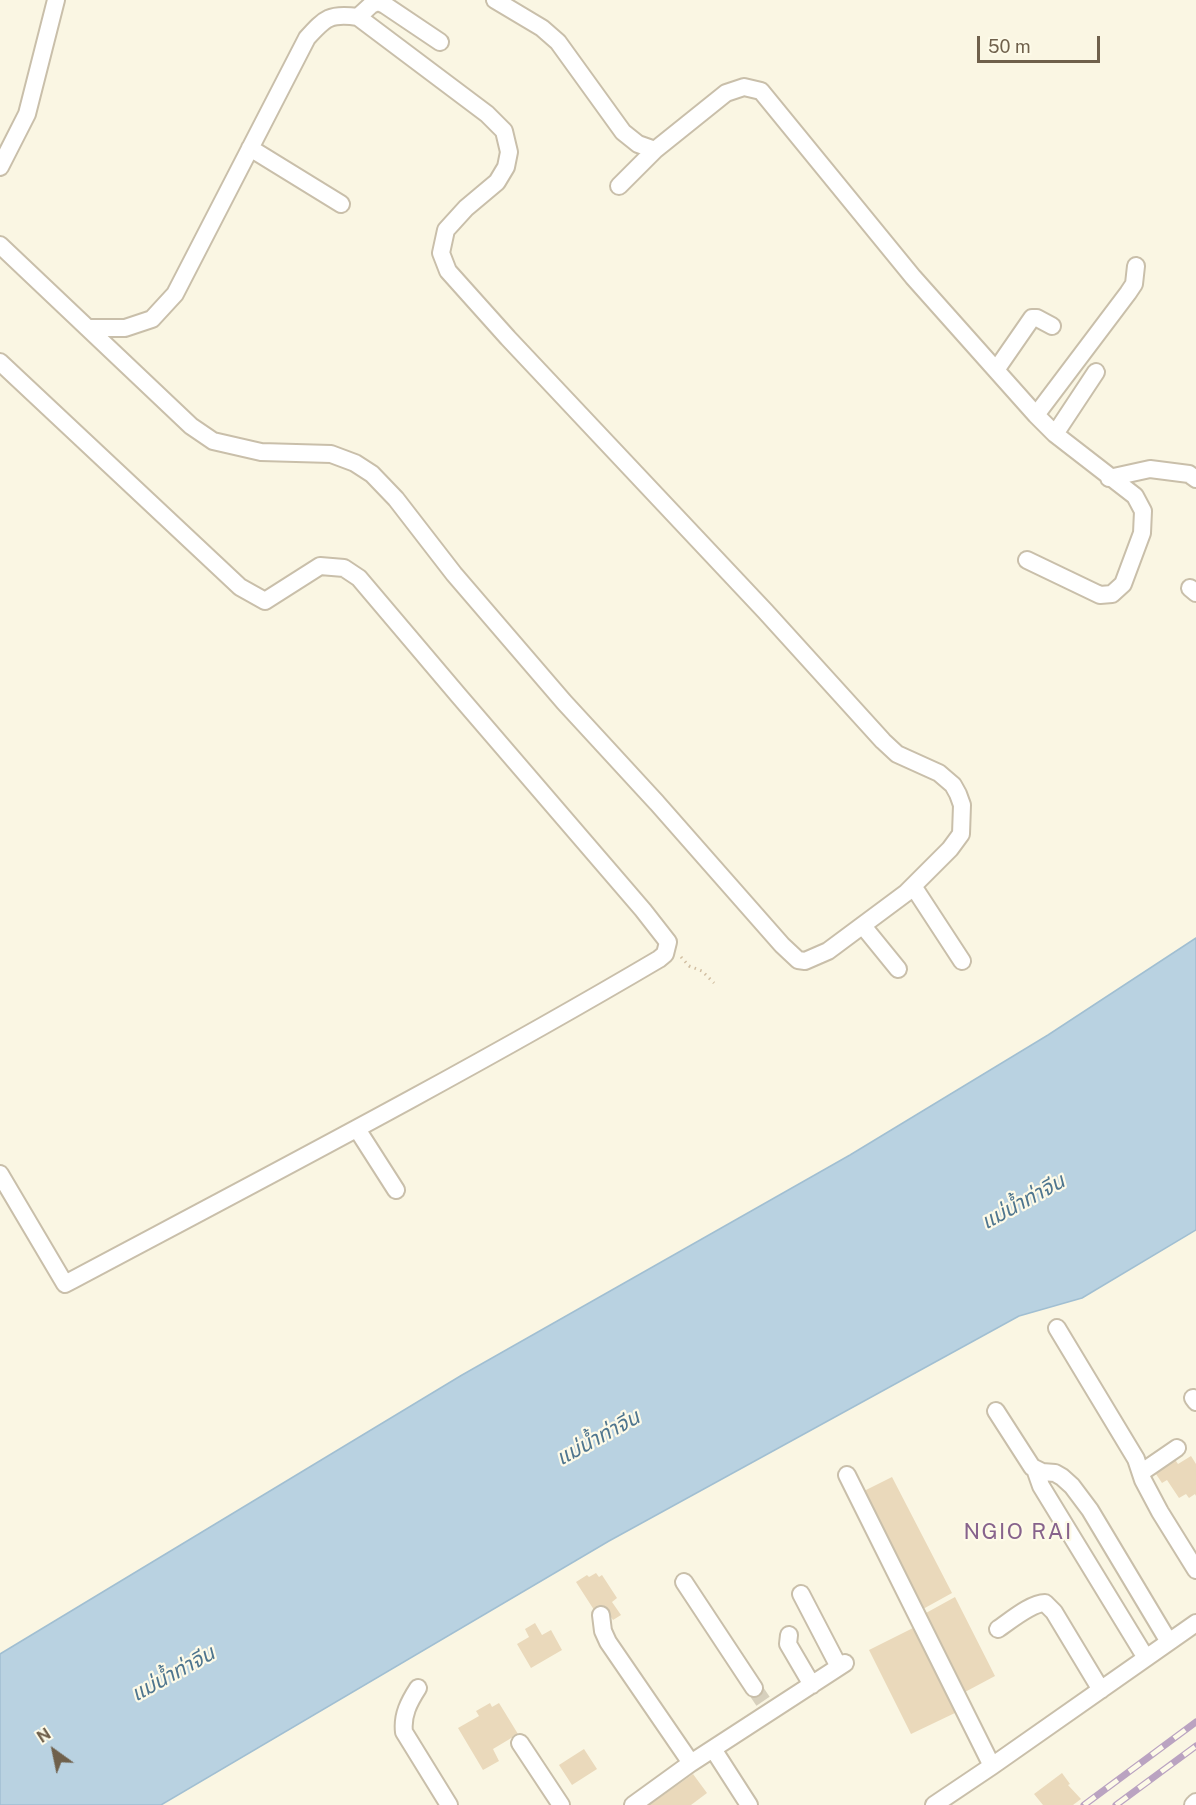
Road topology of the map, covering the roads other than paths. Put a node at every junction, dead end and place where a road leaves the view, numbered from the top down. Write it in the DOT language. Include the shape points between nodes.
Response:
graph roads {
  1 [pos="56,0"];
  2 [pos="495,0"];
  3 [pos="397,5"];
  4 [pos="358,17"];
  5 [pos="441,42"];
  6 [pos="250,148"];
  7 [pos="655,150"];
  8 [pos="0,167"];
  9 [pos="620,186"];
  10 [pos="341,204"];
  11 [pos="0,245"];
  12 [pos="1136,266"];
  13 [pos="1052,326"];
  14 [pos="88,328"];
  15 [pos="0,362"];
  16 [pos="996,370"];
  17 [pos="1096,372"];
  18 [pos="1036,416"];
  19 [pos="1055,434"];
  20 [pos="1109,478"];
  21 [pos="1196,478"];
  22 [pos="1027,560"];
  23 [pos="910,890"];
  24 [pos="869,921"];
  25 [pos="962,961"];
  26 [pos="898,969"];
  27 [pos="357,1129"];
  28 [pos="0,1174"];
  29 [pos="396,1190"];
  30 [pos="1057,1328"];
  31 [pos="996,1411"];
  32 [pos="1178,1448"];
  33 [pos="1035,1469"];
  34 [pos="1142,1472"];
  35 [pos="847,1475"];
  36 [pos="1196,1570"];
  37 [pos="684,1582"];
  38 [pos="801,1594"];
  39 [pos="601,1616"];
  40 [pos="1196,1623"];
  41 [pos="998,1629"];
  42 [pos="789,1635"];
  43 [pos="1169,1642"];
  44 [pos="1146,1658"];
  45 [pos="812,1685"];
  46 [pos="417,1688"];
  47 [pos="754,1688"];
  48 [pos="1101,1690"];
  49 [pos="520,1743"];
  50 [pos="713,1749"];
  51 [pos="691,1763"];
  52 [pos="992,1766"];
  53 [pos="449,1805"];
  54 [pos="561,1805"];
  55 [pos="633,1805"];
  56 [pos="749,1805"];
  57 [pos="934,1805"];
  1 -- 8 [label="street" via="27,114"];
  2 -- 7 [label="street" via="558,42 623,132 638,144"];
  3 -- 4 [label="street" via="378,2"];
  3 -- 5 [label="street"];
  4 -- 6 [label="street" via="339,15 322,21 307,38"];
  4 -- 23 [label="street" via="504,131 509,152 506,167 497,182 446,230 441,253 448,271 883,741 897,754 953,785 962,805 961,834"];
  6 -- 10 [label="street"];
  6 -- 14 [label="street" via="175,294 152,319 125,328"];
  7 -- 9 [label="street"];
  7 -- 16 [label="street" via="726,93 744,87 761,91 913,277"];
  11 -- 14 [label="street"];
  12 -- 18 [label="street" via="1134,284 1128,293"];
  13 -- 16 [label="street" via="1032,318"];
  14 -- 24 [label="street" via="190,426 213,441 261,452 331,454 372,474 564,702 798,960 828,951"];
  15 -- 27 [label="street" via="240,587 264,601 320,566 344,568 359,578 668,942 659,959"];
  16 -- 18 [label="street"];
  17 -- 19 [label="street"];
  18 -- 19 [label="street"];
  19 -- 20 [label="street"];
  20 -- 21 [label="street" via="1150,469"];
  20 -- 22 [label="street" via="1135,496 1143,511 1142,532 1123,584 1112,594 1100,595"];
  23 -- 24 [label="street"];
  23 -- 25 [label="street"];
  24 -- 26 [label="street"];
  27 -- 28 [label="street" via="65,1284"];
  27 -- 29 [label="street"];
  30 -- 34 [label="street"];
  31 -- 33 [label="street"];
  32 -- 34 [label="street"];
  33 -- 43 [label="street" via="1062,1477 1090,1510"];
  33 -- 44 [label="street"];
  34 -- 36 [label="street" via="1160,1512"];
  35 -- 52 [label="street"];
  37 -- 47 [label="street"];
  38 -- 45 [label="street" via="842,1665"];
  39 -- 51 [label="street" via="608,1642"];
  40 -- 43 [label="street"];
  41 -- 48 [label="street" via="1045,1603"];
  42 -- 45 [label="street" via="788,1644"];
  43 -- 44 [label="street"];
  44 -- 48 [label="street"];
  45 -- 50 [label="street" via="768,1709"];
  46 -- 53 [label="street" via="407,1707 404,1732"];
  48 -- 52 [label="street"];
  49 -- 54 [label="street"];
  50 -- 51 [label="street"];
  50 -- 56 [label="street"];
  51 -- 55 [label="street"];
  52 -- 57 [label="street"];
}
